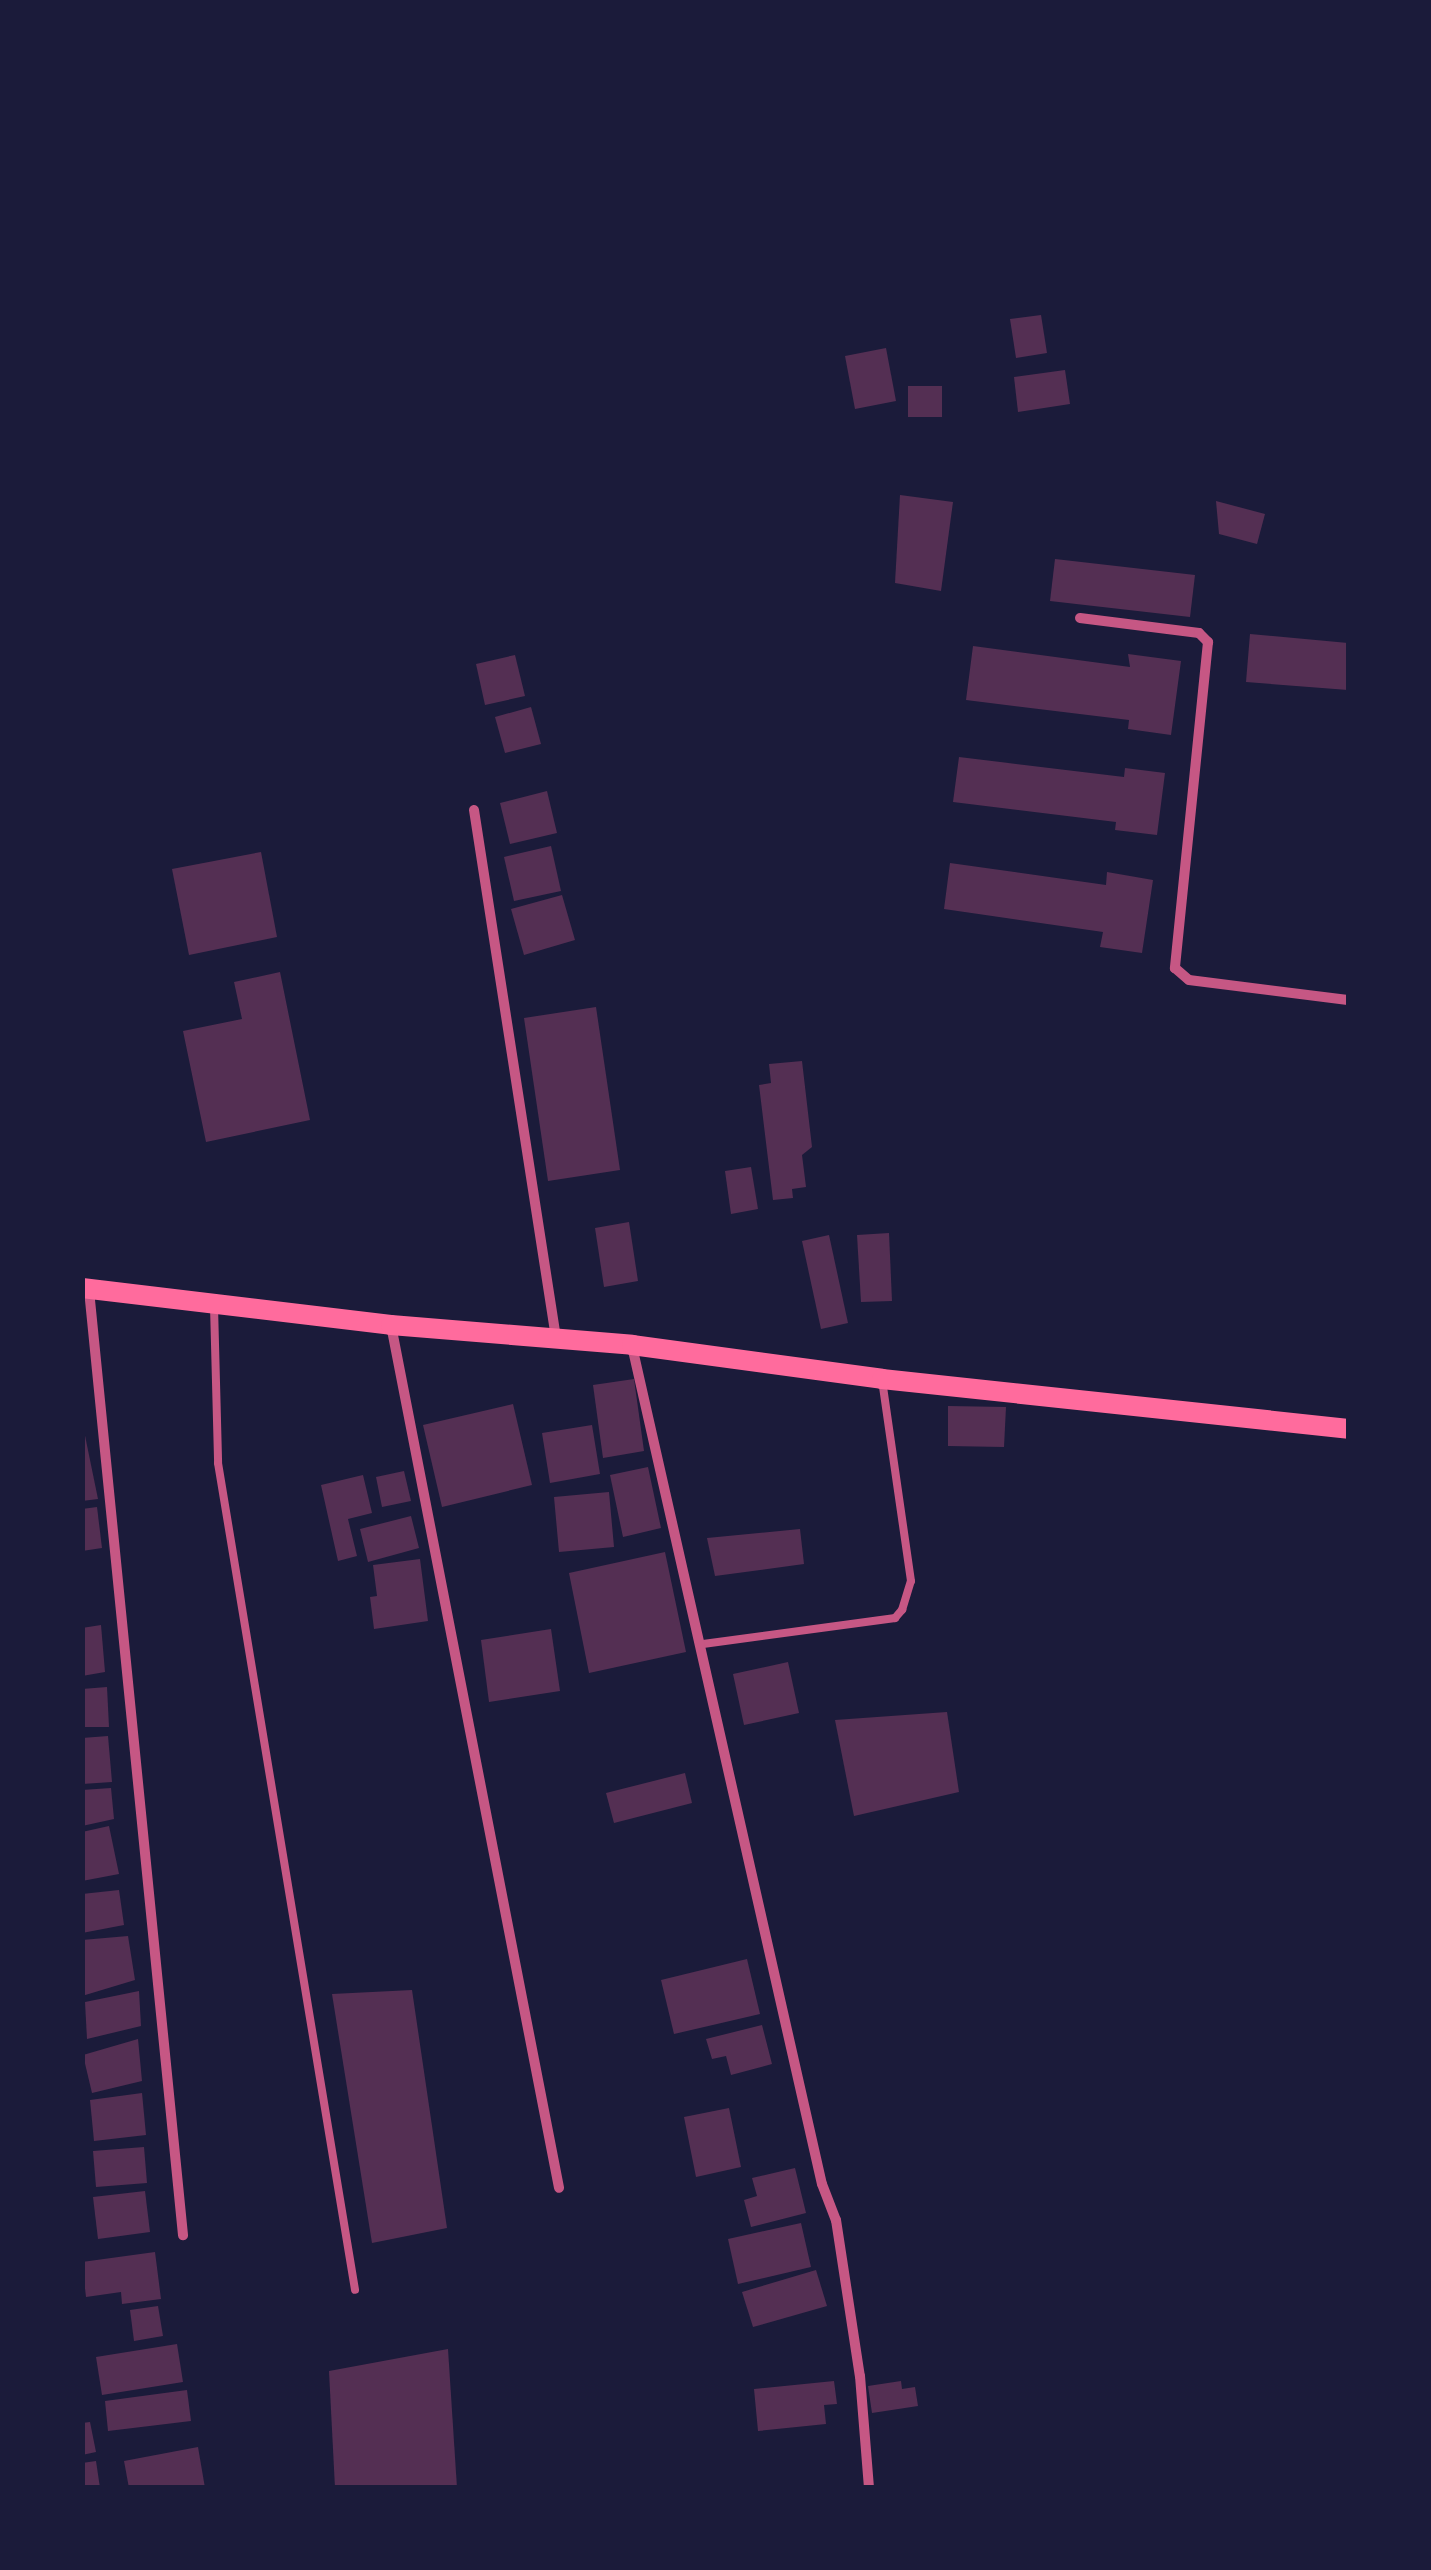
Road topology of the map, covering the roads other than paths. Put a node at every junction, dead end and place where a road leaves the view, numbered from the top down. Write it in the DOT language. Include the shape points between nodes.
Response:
graph roads {
  1 [pos="1080,618"];
  2 [pos="474,810"];
  3 [pos="1348,1000"];
  4 [pos="86,1288"];
  5 [pos="214,1302"];
  6 [pos="391,1326"];
  7 [pos="556,1339"];
  8 [pos="632,1345"];
  9 [pos="882,1379"];
  10 [pos="1348,1429"];
  11 [pos="703,1644"];
  12 [pos="559,2188"];
  13 [pos="183,2236"];
  14 [pos="355,2290"];
  15 [pos="870,2488"];
  1 -- 3 [label="street" via="1199,633 1208,642 1175,968 1189,980"];
  2 -- 7 [label="street"];
  4 -- 5 [label="main road"];
  4 -- 13 [label="street"];
  5 -- 6 [label="main road"];
  5 -- 14 [label="lane" via="218,1463"];
  6 -- 7 [label="main road"];
  6 -- 12 [label="street"];
  7 -- 8 [label="main road"];
  8 -- 9 [label="main road"];
  8 -- 11 [label="street"];
  9 -- 10 [label="main road"];
  9 -- 11 [label="lane" via="910,1582 902,1610 895,1618"];
  11 -- 15 [label="street" via="822,2184 836,2220"];
}
